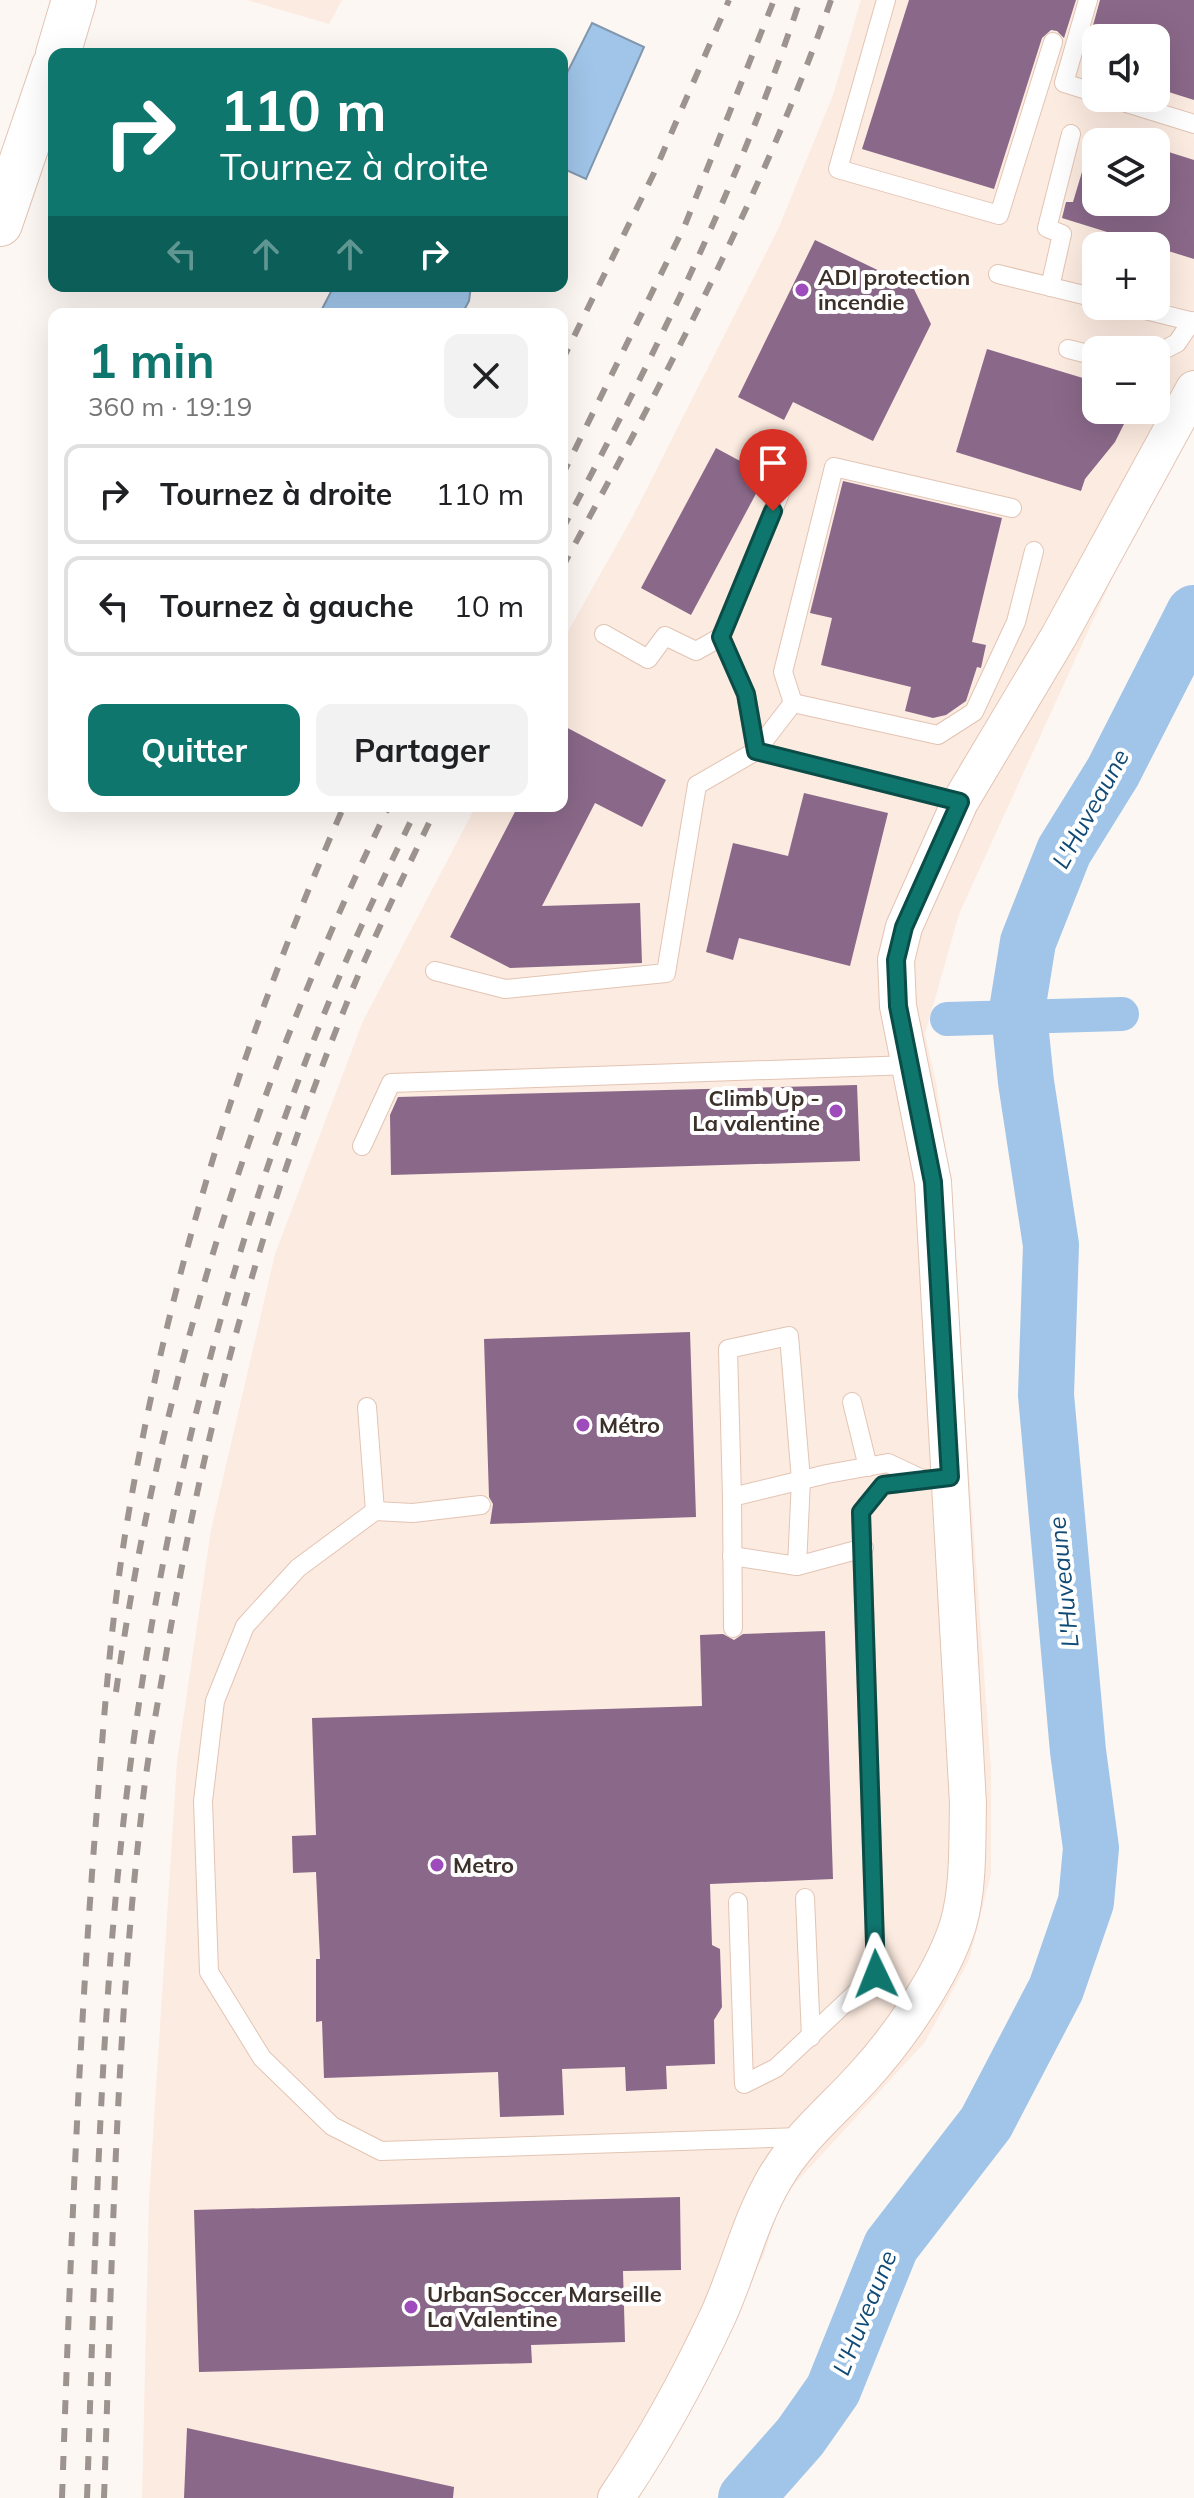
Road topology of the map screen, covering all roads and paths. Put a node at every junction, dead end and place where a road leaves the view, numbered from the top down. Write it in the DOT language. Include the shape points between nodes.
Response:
graph roads {
  1 [pos="74,0"];
  2 [pos="886,0"];
  3 [pos="1088,0"];
  4 [pos="1053,42"];
  5 [pos="60,48"];
  6 [pos="48,84"];
  7 [pos="1082,89"];
  8 [pos="1155,112"];
  9 [pos="1194,124"];
  10 [pos="1071,134"];
  11 [pos="0,224"];
  12 [pos="998,274"];
  13 [pos="1050,287"];
  14 [pos="1082,295"];
  15 [pos="1170,316"];
  16 [pos="1193,322"];
  17 [pos="1170,347"];
  18 [pos="1068,349"];
  19 [pos="1082,352"];
  20 [pos="1194,389"];
  21 [pos="783,486"];
  22 [pos="1012,508"];
  23 [pos="1034,551"];
  24 [pos="604,634"];
  25 [pos="721,637"];
  26 [pos="793,703"];
  27 [pos="756,751"];
  28 [pos="960,802"];
  29 [pos="435,971"];
  30 [pos="911,1065"];
  31 [pos="362,1146"];
  32 [pos="852,1402"];
  33 [pos="367,1407"];
  34 [pos="868,1467"];
  35 [pos="937,1478"];
  36 [pos="801,1480"];
  37 [pos="732,1497"];
  38 [pos="481,1505"];
  39 [pos="375,1511"];
  40 [pos="864,1548"];
  41 [pos="732,1556"];
  42 [pos="797,1566"];
  43 [pos="733,1628"];
  44 [pos="805,1898"];
  45 [pos="738,1902"];
  46 [pos="811,2037"];
  47 [pos="805,2137"];
  48 [pos="616,2498"];
  1 -- 5 [label="main road"];
  2 -- 4 [label="lane" via="838,169 999,215"];
  3 -- 7 [label="lane" via="1064,83"];
  6 -- 11 [label="main road"];
  8 -- 9 [label="lane"];
  10 -- 13 [label="lane" via="1047,228 1062,234"];
  12 -- 13 [label="lane"];
  13 -- 14 [label="lane"];
  15 -- 16 [label="lane"];
  16 -- 17 [label="lane"];
  18 -- 19 [label="lane"];
  20 -- 28 [label="street" via="1059,636"];
  21 -- 25 [label="lane"];
  22 -- 26 [label="lane" via="834,467 783,672"];
  23 -- 26 [label="lane" via="1016,622 974,712 938,735"];
  24 -- 25 [label="lane" via="648,659 665,636 696,651"];
  25 -- 27 [label="lane" via="746,694"];
  26 -- 27 [label="lane"];
  27 -- 28 [label="lane"];
  27 -- 29 [label="lane" via="697,785 666,973 505,989"];
  28 -- 30 [label="street" via="904,927 896,960 898,1006"];
  30 -- 31 [label="lane" via="391,1083"];
  30 -- 35 [label="street" via="933,1182"];
  32 -- 34 [label="lane"];
  33 -- 39 [label="lane"];
  34 -- 35 [label="lane" via="888,1463"];
  34 -- 36 [label="lane"];
  35 -- 40 [label="lane" via="883,1485 861,1512"];
  35 -- 47 [label="street" via="968,1804 958,1925 905,2027"];
  36 -- 37 [label="lane"];
  36 -- 37 [label="lane" via="789,1336 728,1349"];
  36 -- 42 [label="lane"];
  37 -- 41 [label="lane"];
  38 -- 39 [label="lane" via="413,1513"];
  39 -- 47 [label="lane" via="298,1568 245,1626 215,1701 203,1801 209,1972 262,2058 332,2126 381,2151"];
  40 -- 42 [label="lane"];
  40 -- 46 [label="lane" via="876,1974"];
  41 -- 42 [label="lane"];
  41 -- 43 [label="lane"];
  44 -- 46 [label="lane"];
  45 -- 46 [label="lane" via="744,2084 776,2068"];
  47 -- 48 [label="street" via="775,2178 717,2317"];
}
